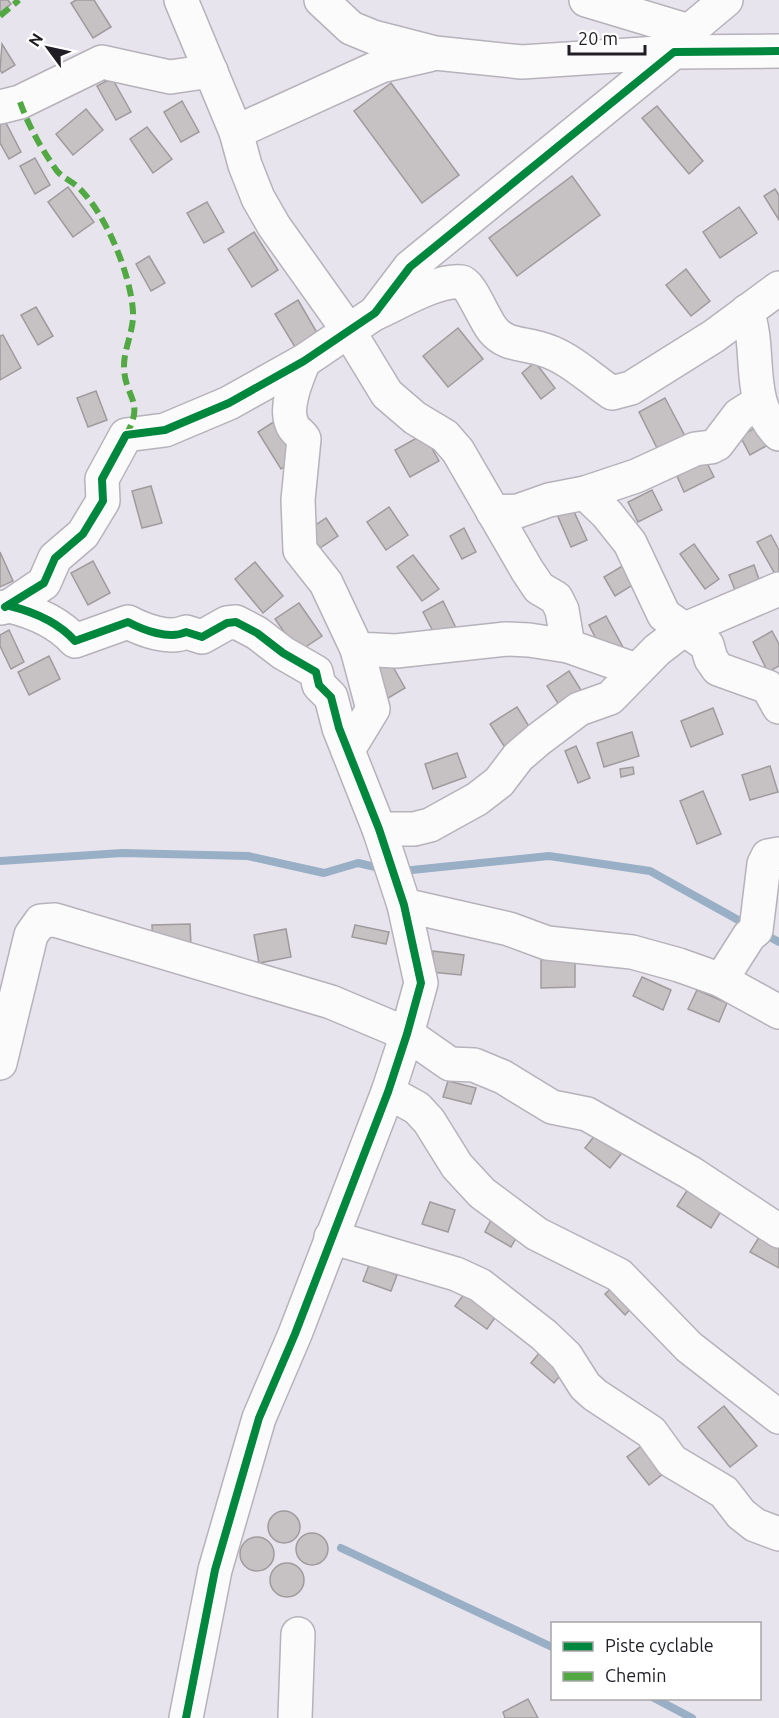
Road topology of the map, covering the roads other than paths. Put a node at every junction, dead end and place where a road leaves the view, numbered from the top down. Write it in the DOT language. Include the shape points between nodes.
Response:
graph roads {
  1 [pos="181,0"];
  2 [pos="321,0"];
  3 [pos="586,0"];
  4 [pos="726,0"];
  5 [pos="682,41"];
  6 [pos="779,51"];
  7 [pos="435,53"];
  8 [pos="211,71"];
  9 [pos="0,107"];
  10 [pos="237,132"];
  11 [pos="779,288"];
  12 [pos="747,311"];
  13 [pos="361,322"];
  14 [pos="304,362"];
  15 [pos="758,403"];
  16 [pos="779,434"];
  17 [pos="585,493"];
  18 [pos="493,512"];
  19 [pos="779,589"];
  20 [pos="5,607"];
  21 [pos="683,630"];
  22 [pos="568,646"];
  23 [pos="357,649"];
  24 [pos="636,670"];
  25 [pos="779,707"];
  26 [pos="348,750"];
  27 [pos="379,829"];
  28 [pos="779,854"];
  29 [pos="404,905"];
  30 [pos="721,980"];
  31 [pos="779,1012"];
  32 [pos="407,1034"];
  33 [pos="0,1063"];
  34 [pos="388,1092"];
  35 [pos="779,1231"];
  36 [pos="331,1237"];
  37 [pos="779,1417"];
  38 [pos="779,1534"];
  39 [pos="298,1634"];
  40 [pos="186,1718"];
  41 [pos="295,1718"];
  1 -- 8 [label="street"];
  2 -- 7 [label="street" via="351,28"];
  3 -- 5 [label="street"];
  4 -- 5 [label="street"];
  5 -- 6 [label="street"];
  5 -- 7 [label="street" via="522,62"];
  5 -- 13 [label="street" via="410,267"];
  7 -- 10 [label="street" via="381,66"];
  8 -- 9 [label="street" via="171,77 102,62 20,102"];
  8 -- 10 [label="street"];
  10 -- 13 [label="street" via="245,165 274,226"];
  11 -- 12 [label="street"];
  12 -- 13 [label="street" via="631,388 612,393 573,363 503,339 493,331 464,282 410,296"];
  12 -- 15 [label="street" via="754,337"];
  13 -- 14 [label="street"];
  13 -- 18 [label="street" via="376,381 415,418 445,436"];
  14 -- 20 [label="street" via="229,403 165,430 126,435 102,479 102,501 83,534 56,558 44,583"];
  14 -- 23 [label="street" via="290,411 291,423 304,440 298,500 300,550 326,583"];
  15 -- 16 [label="street"];
  15 -- 17 [label="street" via="739,415 717,444"];
  17 -- 18 [label="street" via="549,500 518,512"];
  17 -- 21 [label="street" via="630,543 663,615"];
  18 -- 22 [label="street" via="539,588 556,598"];
  19 -- 21 [label="street"];
  20 -- 26 [label="street" via="37,613 75,641 128,622 149,632 186,632 202,637 227,623 246,626 316,672 319,686 332,697"];
  21 -- 24 [label="street"];
  21 -- 25 [label="street" via="707,645 718,669 768,687"];
  22 -- 23 [label="street" via="506,639 435,648"];
  22 -- 24 [label="street"];
  23 -- 26 [label="street" via="373,709"];
  24 -- 27 [label="street" via="610,698 579,709 539,739 518,757 499,782 477,799 430,825"];
  26 -- 27 [label="street"];
  27 -- 29 [label="street"];
  28 -- 30 [label="street" via="768,856 764,864 756,930"];
  29 -- 30 [label="street" via="509,929 547,943 632,952"];
  29 -- 32 [label="street" via="421,983"];
  30 -- 31 [label="street"];
  32 -- 33 [label="street" via="331,1002 45,919 36,927 28,945"];
  32 -- 34 [label="street"];
  32 -- 35 [label="street" via="450,1064 474,1065 503,1077 552,1107 587,1114 691,1173"];
  34 -- 36 [label="street"];
  34 -- 37 [label="street" via="417,1108 457,1166 482,1193 537,1234 619,1275 690,1347"];
  36 -- 38 [label="street" via="456,1274 480,1285 566,1356 595,1395 651,1432 672,1461 724,1492 755,1525"];
  36 -- 40 [label="street" via="259,1418 215,1570"];
  39 -- 41 [label="street"];
}
